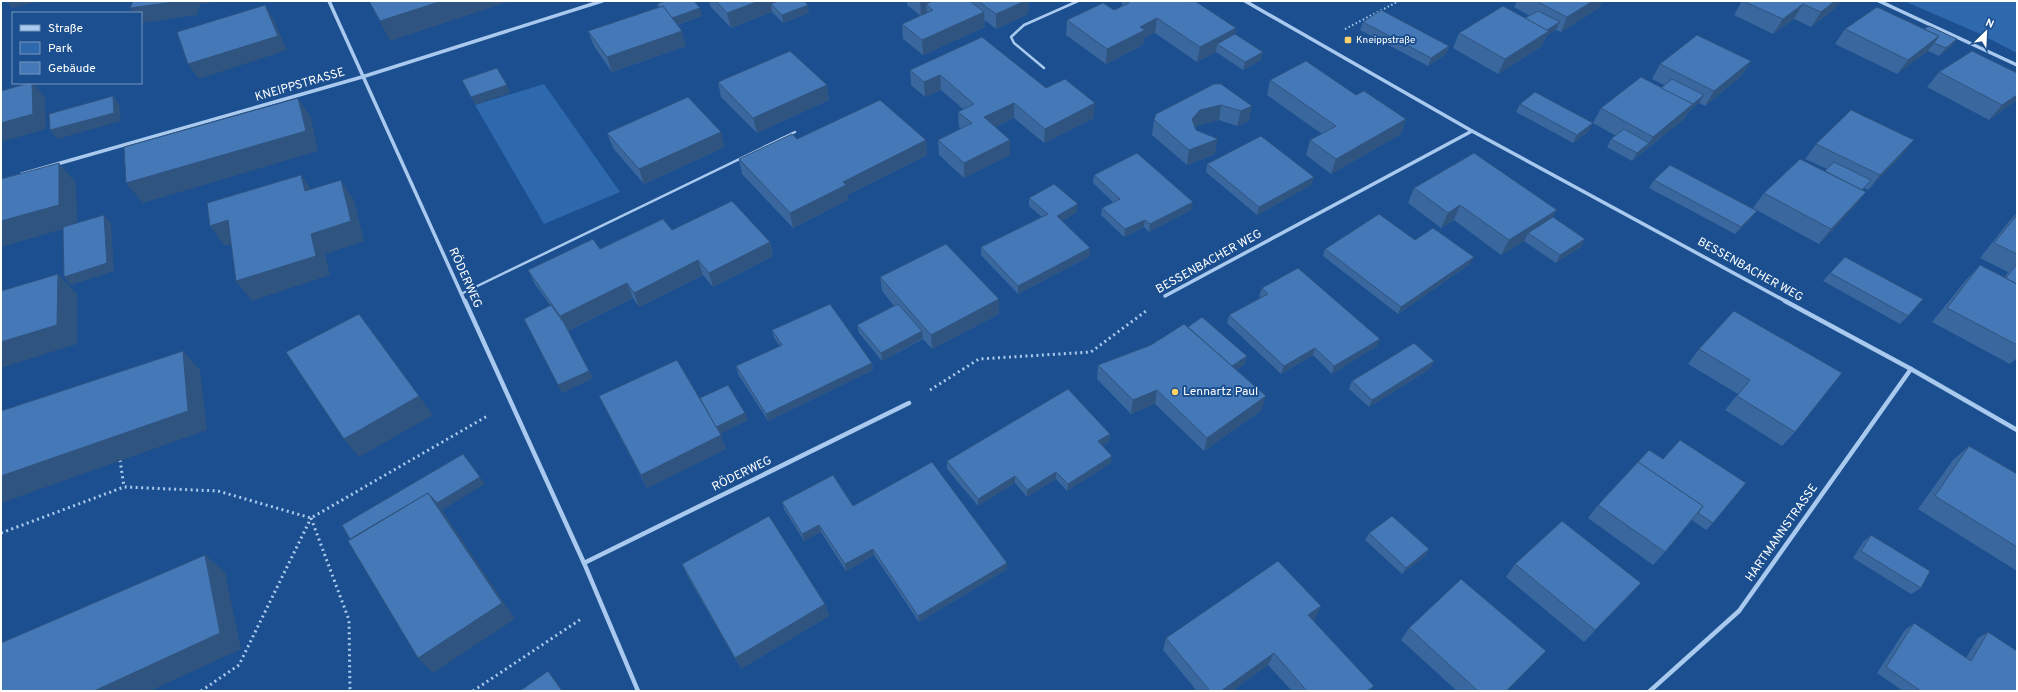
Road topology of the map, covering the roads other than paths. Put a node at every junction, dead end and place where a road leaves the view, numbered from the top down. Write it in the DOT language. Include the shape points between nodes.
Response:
graph roads {
  1 [pos="329,1"];
  2 [pos="602,1"];
  3 [pos="1078,1"];
  4 [pos="1245,1"];
  5 [pos="1879,1"];
  6 [pos="2017,66"];
  7 [pos="1044,68"];
  8 [pos="362,77"];
  9 [pos="1472,131"];
  10 [pos="795,132"];
  11 [pos="16,176"];
  12 [pos="461,294"];
  13 [pos="1165,296"];
  14 [pos="1911,369"];
  15 [pos="909,403"];
  16 [pos="2017,430"];
  17 [pos="584,563"];
  18 [pos="638,691"];
  19 [pos="1650,691"];
  1 -- 8 [label="street, RÖDERWEG"];
  2 -- 8 [label="street, KNEIPPSTRASSE"];
  3 -- 7 [label="lane" via="1024,25 1011,37 1014,43"];
  4 -- 9 [label="street, BESSENBACHER WEG"];
  5 -- 6 [label="street"];
  8 -- 11 [label="street, KNEIPPSTRASSE"];
  8 -- 12 [label="street, RÖDERWEG"];
  9 -- 13 [label="street, BESSENBACHER WEG"];
  9 -- 14 [label="street, BESSENBACHER WEG"];
  10 -- 12 [label="lane"];
  12 -- 17 [label="street, RÖDERWEG"];
  14 -- 16 [label="street, BESSENBACHER WEG"];
  14 -- 19 [label="street, HARTMANNSTRASSE" via="1739,611"];
  15 -- 17 [label="street, RÖDERWEG"];
  17 -- 18 [label="street, RÖDERWEG"];
}
